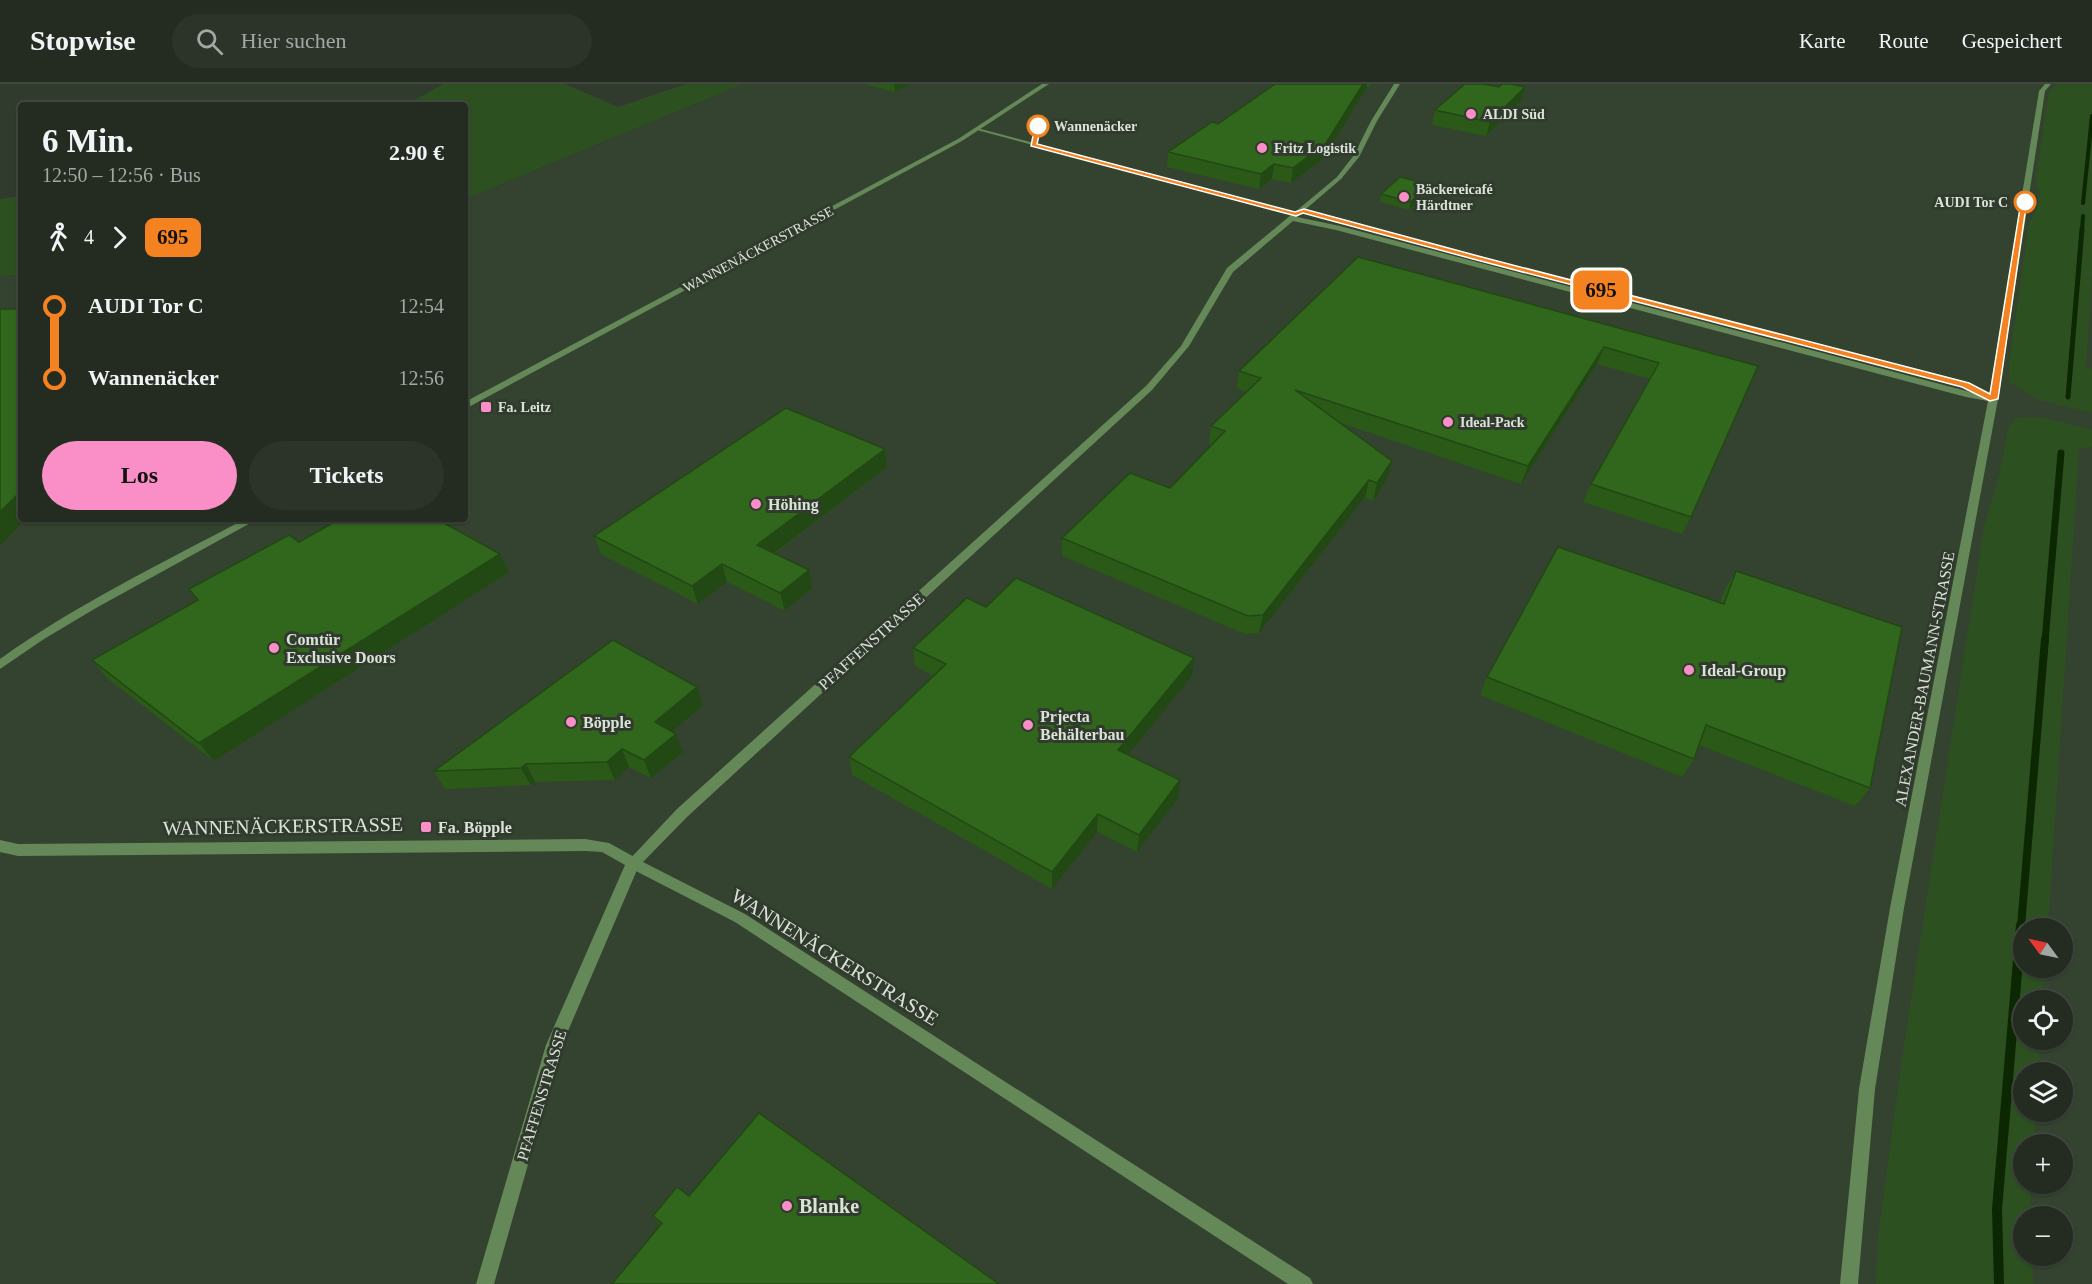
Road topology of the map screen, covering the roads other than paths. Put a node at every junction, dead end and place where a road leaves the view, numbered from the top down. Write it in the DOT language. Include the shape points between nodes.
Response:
graph roads {
  1 [pos="1046,84"];
  2 [pos="1397,84"];
  3 [pos="2048,84"];
  4 [pos="979,129"];
  5 [pos="1297,214"];
  6 [pos="1473,261"];
  7 [pos="1993,399"];
  8 [pos="468,404"];
  9 [pos="247,522"];
  10 [pos="0,665"];
  11 [pos="0,846"];
  12 [pos="633,863"];
  13 [pos="485,1284"];
  14 [pos="1304,1284"];
  15 [pos="1849,1284"];
  1 -- 4 [label="street, WANNENÄCKERSTRASSE"];
  2 -- 5 [label="street, PFAFFENSTRASSE" via="1357,156 1339,178"];
  3 -- 7 [label="street, ALEXANDER-BAUMANN-STRASSE" via="2042,91"];
  4 -- 5 [label="street"];
  4 -- 8 [label="street, WANNENÄCKERSTRASSE"];
  5 -- 6 [label="street"];
  5 -- 6 [label="street" via="1337,228"];
  5 -- 12 [label="street, PFAFFENSTRASSE" via="1230,270 1181,352 1149,388 682,813"];
  6 -- 7 [label="street"];
  7 -- 15 [label="street, ALEXANDER-BAUMANN-STRASSE" via="1867,1089"];
  9 -- 10 [label="street" via="92,605"];
  11 -- 12 [label="street, WANNENÄCKERSTRASSE" via="18,850 585,845 604,847"];
  12 -- 13 [label="street, PFAFFENSTRASSE" via="554,1045"];
  12 -- 14 [label="street, WANNENÄCKERSTRASSE" via="740,918"];
}
